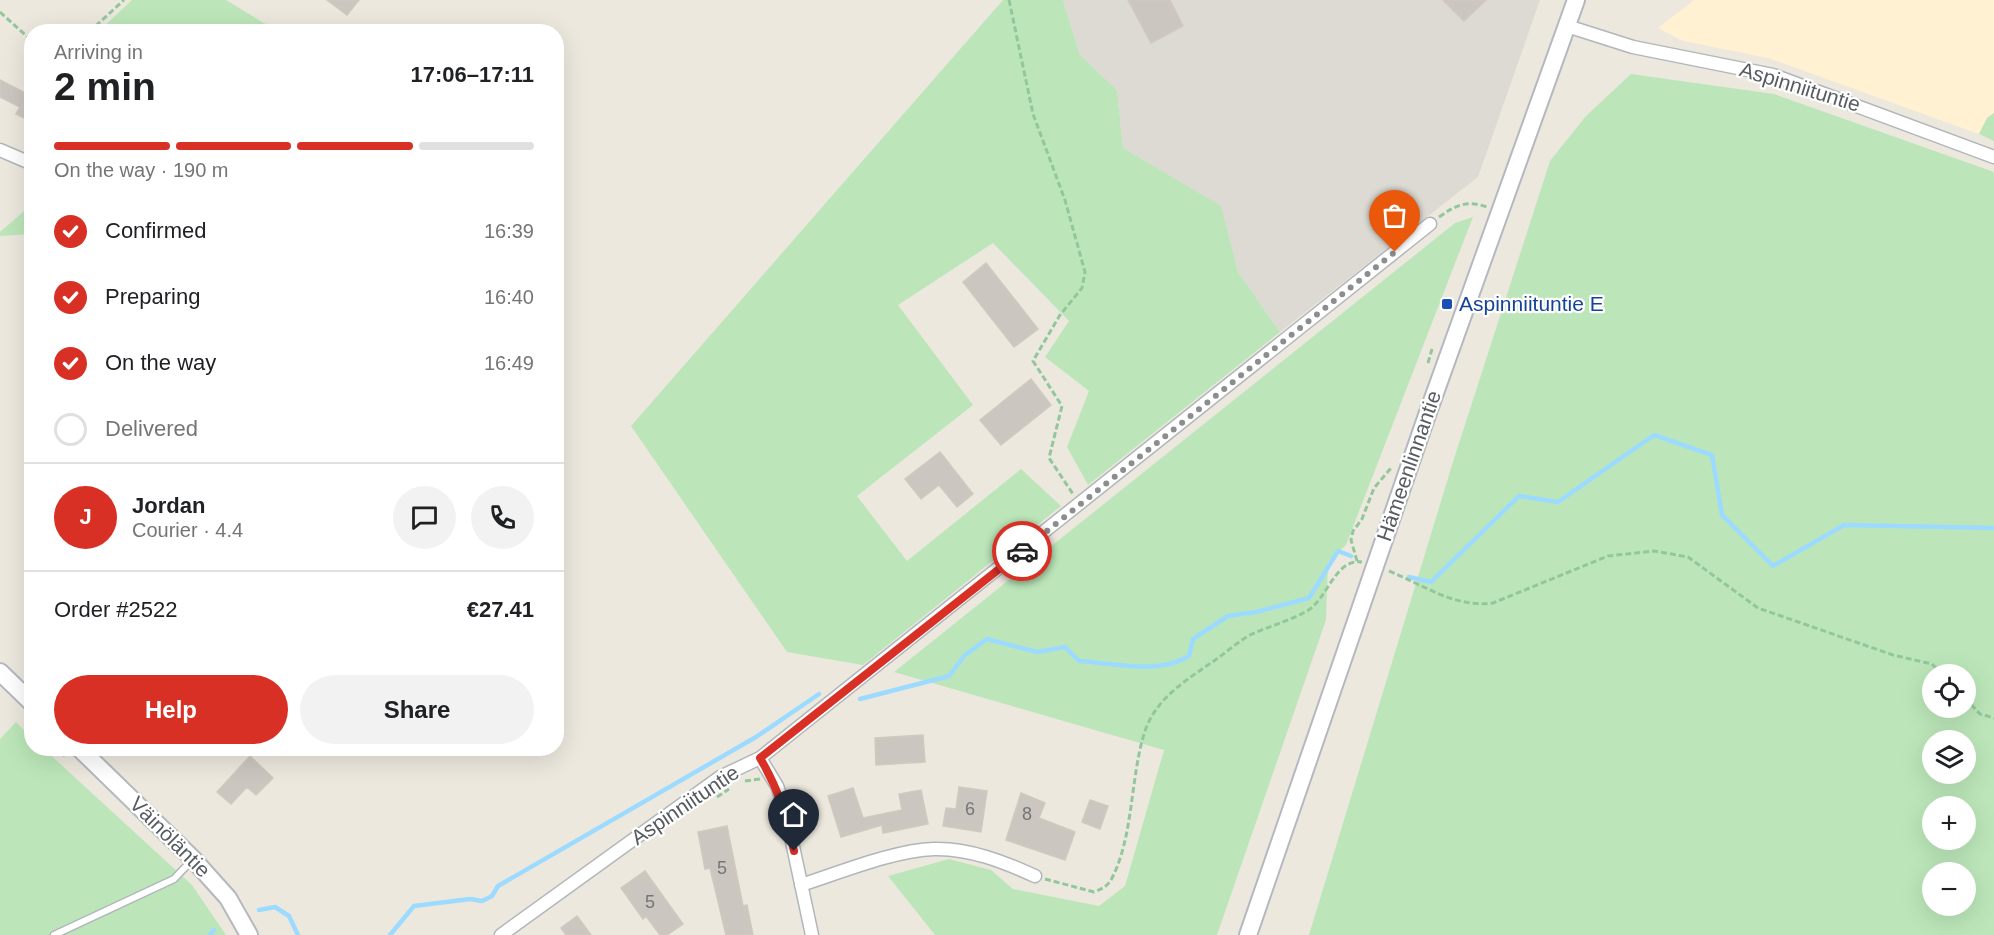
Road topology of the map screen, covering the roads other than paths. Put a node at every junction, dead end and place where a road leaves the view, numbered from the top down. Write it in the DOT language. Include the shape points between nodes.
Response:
graph roads {
  1 [pos="1576,0"];
  2 [pos="1567,26"];
  3 [pos="0,150"];
  4 [pos="1994,157"];
  5 [pos="24,160"];
  6 [pos="1430,224"];
  7 [pos="0,672"];
  8 [pos="24,695"];
  9 [pos="87,756"];
  10 [pos="760,758"];
  11 [pos="193,859"];
  12 [pos="1035,876"];
  13 [pos="801,885"];
  14 [pos="54,935"];
  15 [pos="249,935"];
  16 [pos="501,935"];
  17 [pos="812,935"];
  18 [pos="1248,935"];
  1 -- 2 [label="main road, Hämeenlinnantie"];
  2 -- 4 [label="street, Aspinniituntie" via="1642,49 1773,75"];
  2 -- 18 [label="main road, Hämeenlinnantie" via="1422,429"];
  3 -- 5 [label="street"];
  6 -- 10 [label="street, Aspinniituntie"];
  7 -- 8 [label="main road"];
  9 -- 11 [label="main road, Väinöläntie"];
  10 -- 13 [label="street" via="785,809"];
  10 -- 16 [label="street, Aspinniituntie" via="720,777"];
  11 -- 14 [label="lane" via="174,879"];
  11 -- 15 [label="main road, Väinöläntie" via="228,897"];
  12 -- 13 [label="street" via="999,860 933,849"];
  13 -- 17 [label="street"];
}
